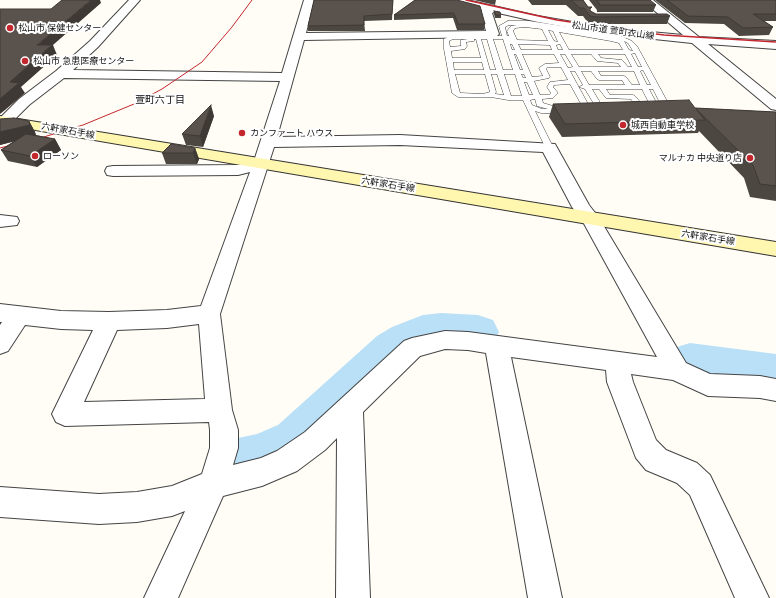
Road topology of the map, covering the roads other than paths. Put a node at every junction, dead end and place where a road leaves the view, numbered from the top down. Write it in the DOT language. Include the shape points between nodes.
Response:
graph roads {
  1 [pos="136,0"];
  2 [pos="309,0"];
  3 [pos="453,0"];
  4 [pos="646,2"];
  5 [pos="492,9"];
  6 [pos="519,15"];
  7 [pos="654,17"];
  8 [pos="669,17"];
  9 [pos="508,24"];
  10 [pos="544,31"];
  11 [pos="555,31"];
  12 [pos="572,33"];
  13 [pos="299,37"];
  14 [pos="489,37"];
  15 [pos="519,37"];
  16 [pos="478,39"];
  17 [pos="576,39"];
  18 [pos="698,40"];
  19 [pos="552,43"];
  20 [pos="562,43"];
  21 [pos="595,45"];
  22 [pos="580,46"];
  23 [pos="776,46"];
  24 [pos="447,49"];
  25 [pos="510,52"];
  26 [pos="519,52"];
  27 [pos="556,52"];
  28 [pos="567,52"];
  29 [pos="584,52"];
  30 [pos="627,52"];
  31 [pos="637,52"];
  32 [pos="453,60"];
  33 [pos="484,60"];
  34 [pos="565,67"];
  35 [pos="577,69"];
  36 [pos="593,69"];
  37 [pos="626,69"];
  38 [pos="636,69"];
  39 [pos="646,69"];
  40 [pos="451,72"];
  41 [pos="479,72"];
  42 [pos="488,72"];
  43 [pos="500,72"];
  44 [pos="517,72"];
  45 [pos="526,72"];
  46 [pos="61,74"];
  47 [pos="286,77"];
  48 [pos="520,80"];
  49 [pos="529,80"];
  50 [pos="574,84"];
  51 [pos="587,87"];
  52 [pos="601,87"];
  53 [pos="630,87"];
  54 [pos="645,87"];
  55 [pos="655,87"];
  56 [pos="491,95"];
  57 [pos="508,98"];
  58 [pos="526,98"];
  59 [pos="536,98"];
  60 [pos="639,105"];
  61 [pos="529,106"];
  62 [pos="776,106"];
  63 [pos="587,109"];
  64 [pos="599,109"];
  65 [pos="3,118"];
  66 [pos="550,147"];
  67 [pos="264,153"];
  68 [pos="113,171"];
  69 [pos="586,212"];
  70 [pos="776,238"];
  71 [pos="776,250"];
  72 [pos="9,314"];
  73 [pos="209,314"];
  74 [pos="109,321"];
  75 [pos="0,344"];
  76 [pos="497,345"];
  77 [pos="617,362"];
  78 [pos="677,370"];
  79 [pos="776,390"];
  80 [pos="350,407"];
  81 [pos="219,410"];
  82 [pos="213,484"];
  83 [pos="0,502"];
  84 [pos="161,598"];
  85 [pos="353,598"];
  86 [pos="545,598"];
  87 [pos="752,598"];
  1 -- 46 [label="street"];
  2 -- 13 [label="street"];
  3 -- 5 [label="street, 松山市道 萱町衣山線"];
  4 -- 8 [label="street"];
  5 -- 6 [label="street, 松山市道 萱町衣山線"];
  5 -- 13 [label="street" via="486,12 493,34"];
  6 -- 9 [label="lane"];
  6 -- 18 [label="street, 松山市道 萱町衣山線" via="607,31"];
  7 -- 8 [label="street"];
  8 -- 18 [label="street"];
  9 -- 10 [label="lane" via="520,22"];
  9 -- 15 [label="lane" via="502,26"];
  10 -- 11 [label="lane"];
  10 -- 11 [label="lane"];
  10 -- 15 [label="lane"];
  10 -- 15 [label="lane" via="517,26 511,29"];
  10 -- 19 [label="lane"];
  11 -- 12 [label="lane"];
  11 -- 20 [label="lane"];
  11 -- 31 [label="lane" via="624,39 634,46"];
  12 -- 17 [label="lane"];
  12 -- 21 [label="lane"];
  13 -- 47 [label="street"];
  14 -- 15 [label="lane"];
  14 -- 16 [label="lane"];
  14 -- 43 [label="lane"];
  15 -- 19 [label="lane"];
  15 -- 25 [label="lane"];
  15 -- 26 [label="lane"];
  16 -- 24 [label="lane" via="465,40 462,42 463,48"];
  16 -- 24 [label="lane" via="448,38"];
  16 -- 33 [label="lane"];
  18 -- 23 [label="street, 松山市道 萱町衣山線"];
  18 -- 62 [label="street"];
  19 -- 20 [label="lane"];
  19 -- 27 [label="lane"];
  20 -- 28 [label="lane"];
  21 -- 29 [label="lane"];
  21 -- 30 [label="lane"];
  21 -- 30 [label="lane" via="617,40 623,44"];
  21 -- 37 [label="lane" via="599,60 620,60"];
  22 -- 29 [label="lane"];
  24 -- 32 [label="lane"];
  25 -- 26 [label="lane"];
  25 -- 44 [label="lane"];
  26 -- 27 [label="lane"];
  26 -- 45 [label="lane"];
  27 -- 28 [label="lane"];
  27 -- 34 [label="lane"];
  28 -- 29 [label="lane"];
  28 -- 35 [label="lane"];
  30 -- 31 [label="lane"];
  30 -- 38 [label="lane"];
  31 -- 39 [label="lane"];
  32 -- 33 [label="lane"];
  32 -- 40 [label="lane"];
  32 -- 41 [label="lane" via="457,66 477,66"];
  33 -- 42 [label="lane"];
  34 -- 35 [label="lane"];
  34 -- 49 [label="lane" via="544,66 542,70 547,77"];
  34 -- 50 [label="lane"];
  35 -- 36 [label="lane"];
  35 -- 51 [label="lane"];
  36 -- 37 [label="lane"];
  36 -- 53 [label="lane" via="599,78 624,78"];
  37 -- 38 [label="lane"];
  38 -- 39 [label="lane"];
  38 -- 54 [label="lane"];
  39 -- 55 [label="lane"];
  40 -- 41 [label="lane"];
  40 -- 56 [label="lane" via="455,93 458,95"];
  41 -- 42 [label="lane"];
  42 -- 43 [label="lane"];
  42 -- 56 [label="lane" via="493,92"];
  43 -- 44 [label="lane"];
  43 -- 57 [label="lane"];
  44 -- 45 [label="lane"];
  44 -- 48 [label="lane"];
  45 -- 49 [label="lane"];
  46 -- 47 [label="street"];
  46 -- 65 [label="street"];
  47 -- 67 [label="street"];
  48 -- 49 [label="lane"];
  48 -- 58 [label="lane"];
  49 -- 59 [label="lane"];
  50 -- 51 [label="lane"];
  50 -- 59 [label="lane" via="552,82 550,86 555,93 553,96"];
  50 -- 63 [label="lane"];
  51 -- 52 [label="lane"];
  51 -- 64 [label="lane"];
  52 -- 53 [label="lane"];
  52 -- 60 [label="lane" via="608,97 633,98"];
  53 -- 54 [label="lane"];
  54 -- 55 [label="lane"];
  54 -- 60 [label="lane" via="652,102"];
  55 -- 64 [label="lane" via="663,101 661,106 655,109"];
  56 -- 57 [label="lane"];
  57 -- 58 [label="lane"];
  58 -- 59 [label="lane"];
  58 -- 61 [label="lane"];
  59 -- 63 [label="lane" via="540,104 546,106"];
  60 -- 64 [label="lane"];
  61 -- 63 [label="lane" via="551,112"];
  61 -- 66 [label="lane"];
  63 -- 64 [label="lane"];
  65 -- 67 [label="main road, 六軒家石手線"];
  66 -- 67 [label="street" via="400,140"];
  66 -- 69 [label="street"];
  67 -- 68 [label="street" via="238,170"];
  67 -- 69 [label="main road, 六軒家石手線"];
  67 -- 73 [label="street"];
  69 -- 70 [label="main road, 六軒家石手線"];
  69 -- 71 [label="main road, 六軒家石手線"];
  69 -- 78 [label="street"];
  72 -- 74 [label="street" via="61,320"];
  72 -- 75 [label="street"];
  73 -- 74 [label="street" via="167,319"];
  73 -- 81 [label="street"];
  74 -- 81 [label="street" via="65,414"];
  76 -- 77 [label="street"];
  76 -- 80 [label="street" via="445,340 412,348"];
  76 -- 86 [label="street"];
  77 -- 78 [label="street"];
  77 -- 87 [label="street" via="620,382 646,449 656,460 687,473 700,485"];
  78 -- 79 [label="street" via="708,385"];
  80 -- 82 [label="street" via="315,441 287,461 262,472"];
  80 -- 85 [label="street"];
  81 -- 82 [label="street" via="224,430 224,448"];
  82 -- 83 [label="street" via="172,501 137,507 99,509"];
  82 -- 84 [label="street"];
}
